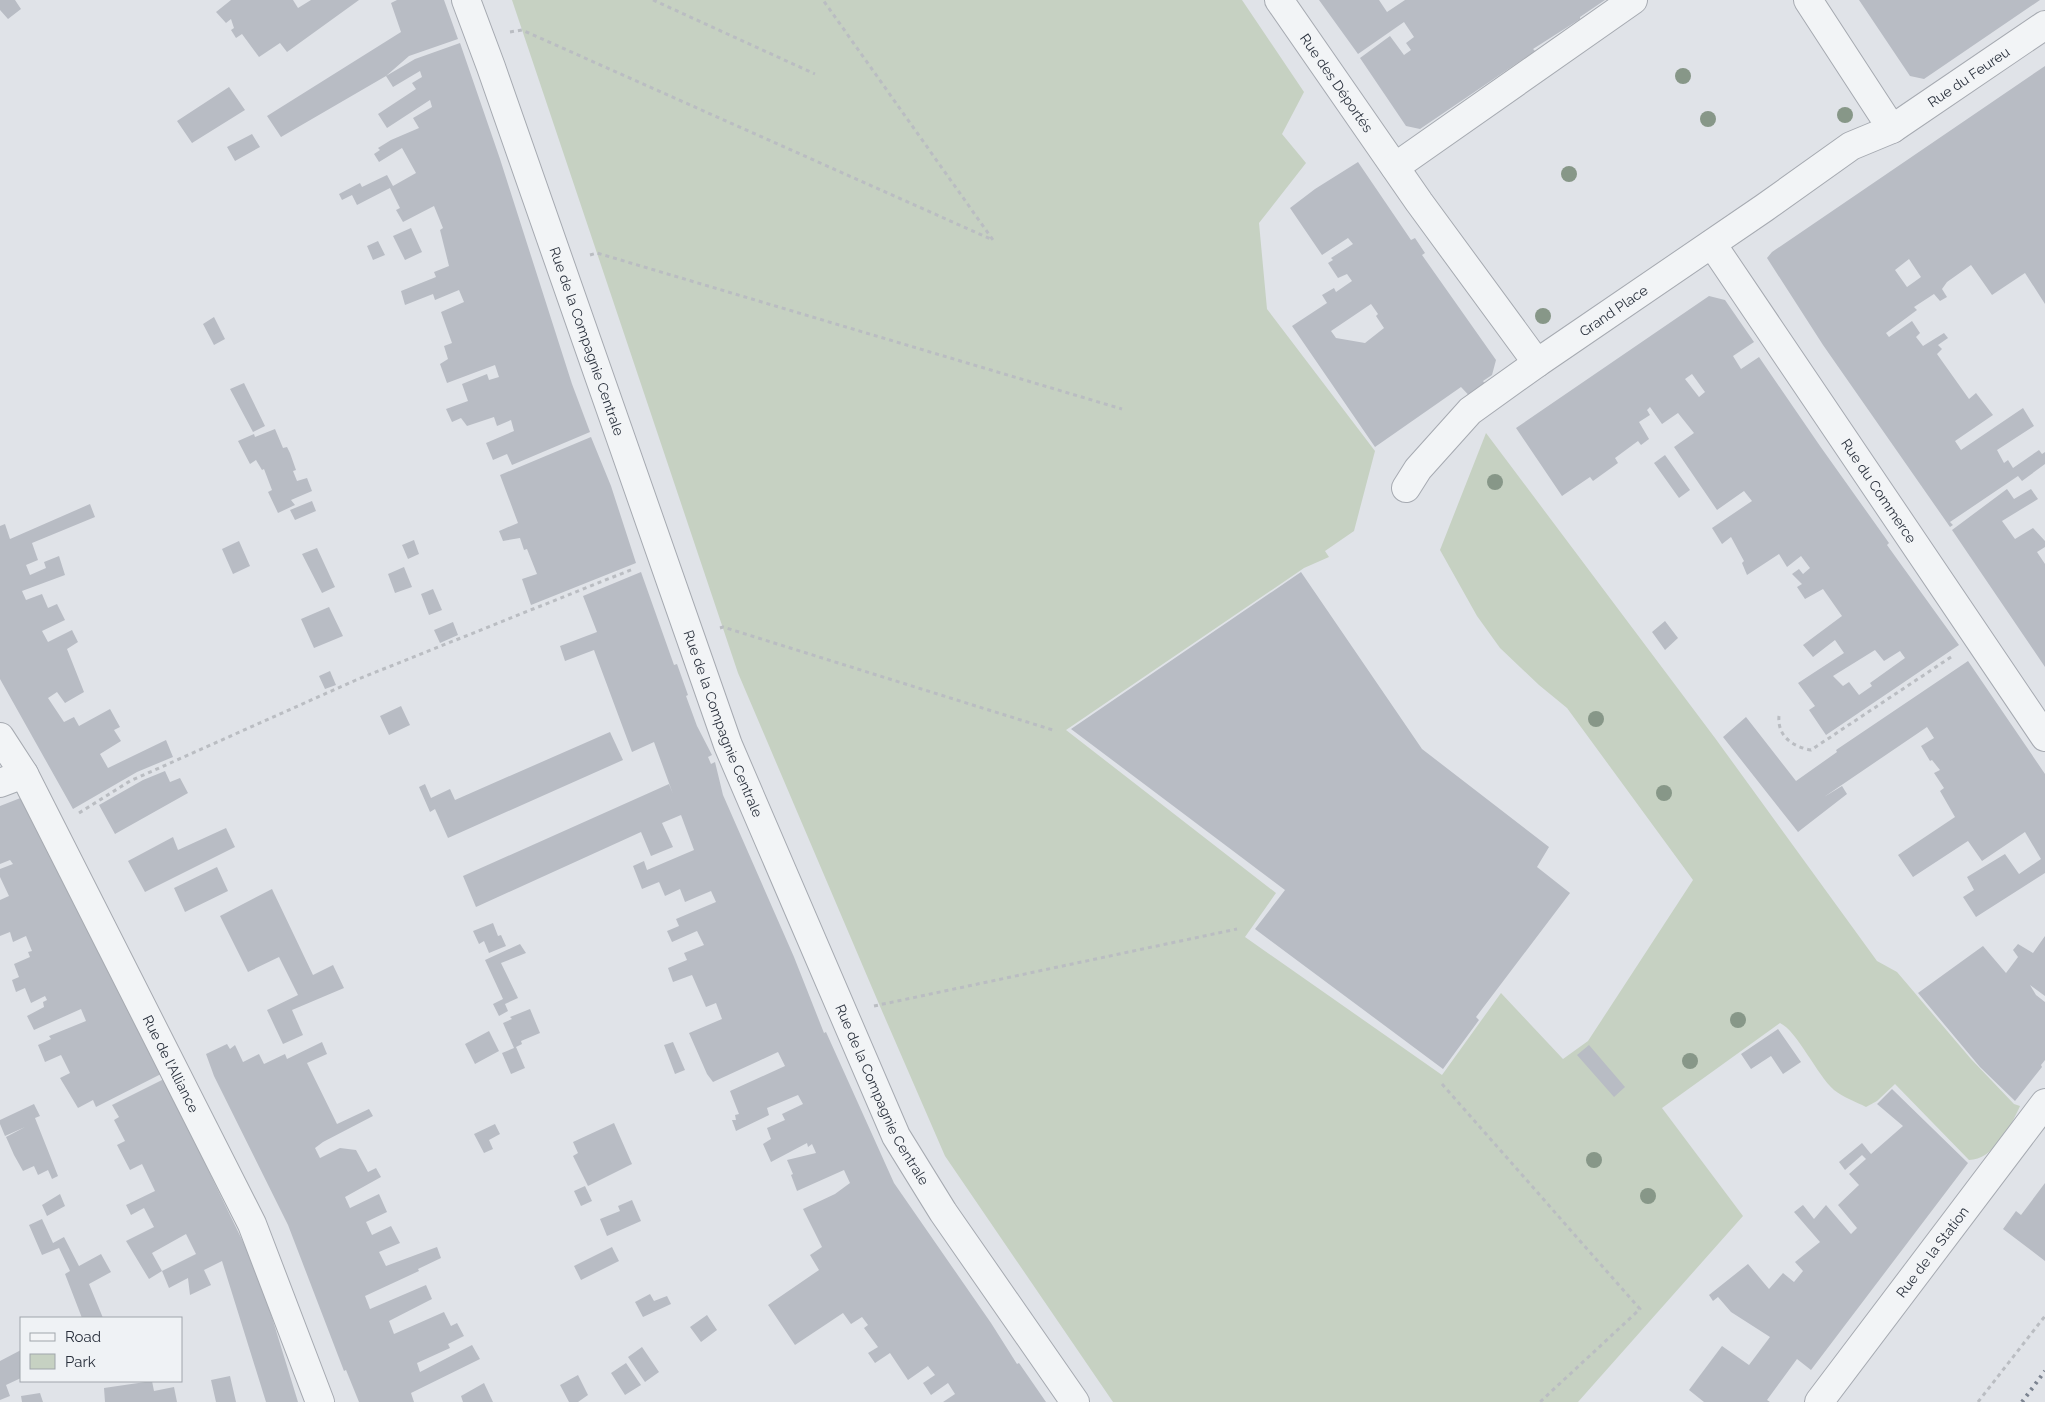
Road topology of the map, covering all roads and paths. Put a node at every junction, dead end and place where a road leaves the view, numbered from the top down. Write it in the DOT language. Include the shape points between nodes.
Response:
graph roads {
  1 [pos="466,0"];
  2 [pos="653,0"];
  3 [pos="823,0"];
  4 [pos="1279,0"];
  5 [pos="1633,0"];
  6 [pos="1808,0"];
  7 [pos="2045,25"];
  8 [pos="480,38"];
  9 [pos="815,74"];
  10 [pos="1892,129"];
  11 [pos="1395,167"];
  12 [pos="1712,244"];
  13 [pos="560,265"];
  14 [pos="1537,363"];
  15 [pos="1122,410"];
  16 [pos="1406,488"];
  17 [pos="661,558"];
  18 [pos="1979,638"];
  19 [pos="692,640"];
  20 [pos="1778,716"];
  21 [pos="1056,731"];
  22 [pos="0,736"];
  23 [pos="2045,737"];
  24 [pos="12,778"];
  25 [pos="52,830"];
  26 [pos="1237,929"];
  27 [pos="844,1018"];
  28 [pos="1442,1084"];
  29 [pos="2045,1103"];
  30 [pos="2045,1316"];
  31 [pos="320,1402"];
  32 [pos="1076,1402"];
  33 [pos="1540,1402"];
  34 [pos="1819,1402"];
  35 [pos="1978,1402"];
  1 -- 8 [label="street, Rue de la Compagnie Centrale"];
  2 -- 9 [label="path"];
  3 -- 8 [label="path" via="993,240 522,30"];
  4 -- 11 [label="street, Rue des Déportés"];
  5 -- 11 [label="street"];
  6 -- 10 [label="street"];
  7 -- 10 [label="street, Rue du Feureu"];
  8 -- 13 [label="street, Rue de la Compagnie Centrale"];
  10 -- 12 [label="street, Grand Place" via="1851,146"];
  11 -- 14 [label="street"];
  12 -- 14 [label="street, Grand Place"];
  12 -- 18 [label="street, Rue du Commerce"];
  13 -- 15 [label="path" via="597,253"];
  13 -- 17 [label="street, Rue de la Compagnie Centrale"];
  14 -- 16 [label="street, Grand Place" via="1470,412 1418,468"];
  17 -- 19 [label="street, Rue de la Compagnie Centrale"];
  17 -- 25 [label="path" via="347,684 130,781"];
  18 -- 20 [label="path" via="1811,750 1784,738 1778,726"];
  18 -- 23 [label="street, Rue du Commerce"];
  19 -- 21 [label="path" via="723,627"];
  19 -- 27 [label="street, Rue de la Compagnie Centrale" via="728,745"];
  22 -- 24 [label="street, Rue de l'Alliance"];
  24 -- 25 [label="street, Rue de l'Alliance"];
  25 -- 31 [label="street, Rue de l'Alliance" via="252,1224"];
  26 -- 27 [label="path" via="879,1004"];
  27 -- 32 [label="street, Rue de la Compagnie Centrale" via="896,1136 943,1212"];
  28 -- 33 [label="path" via="1640,1309"];
  29 -- 34 [label="street, Rue de la Station"];
  30 -- 35 [label="path"];
}
